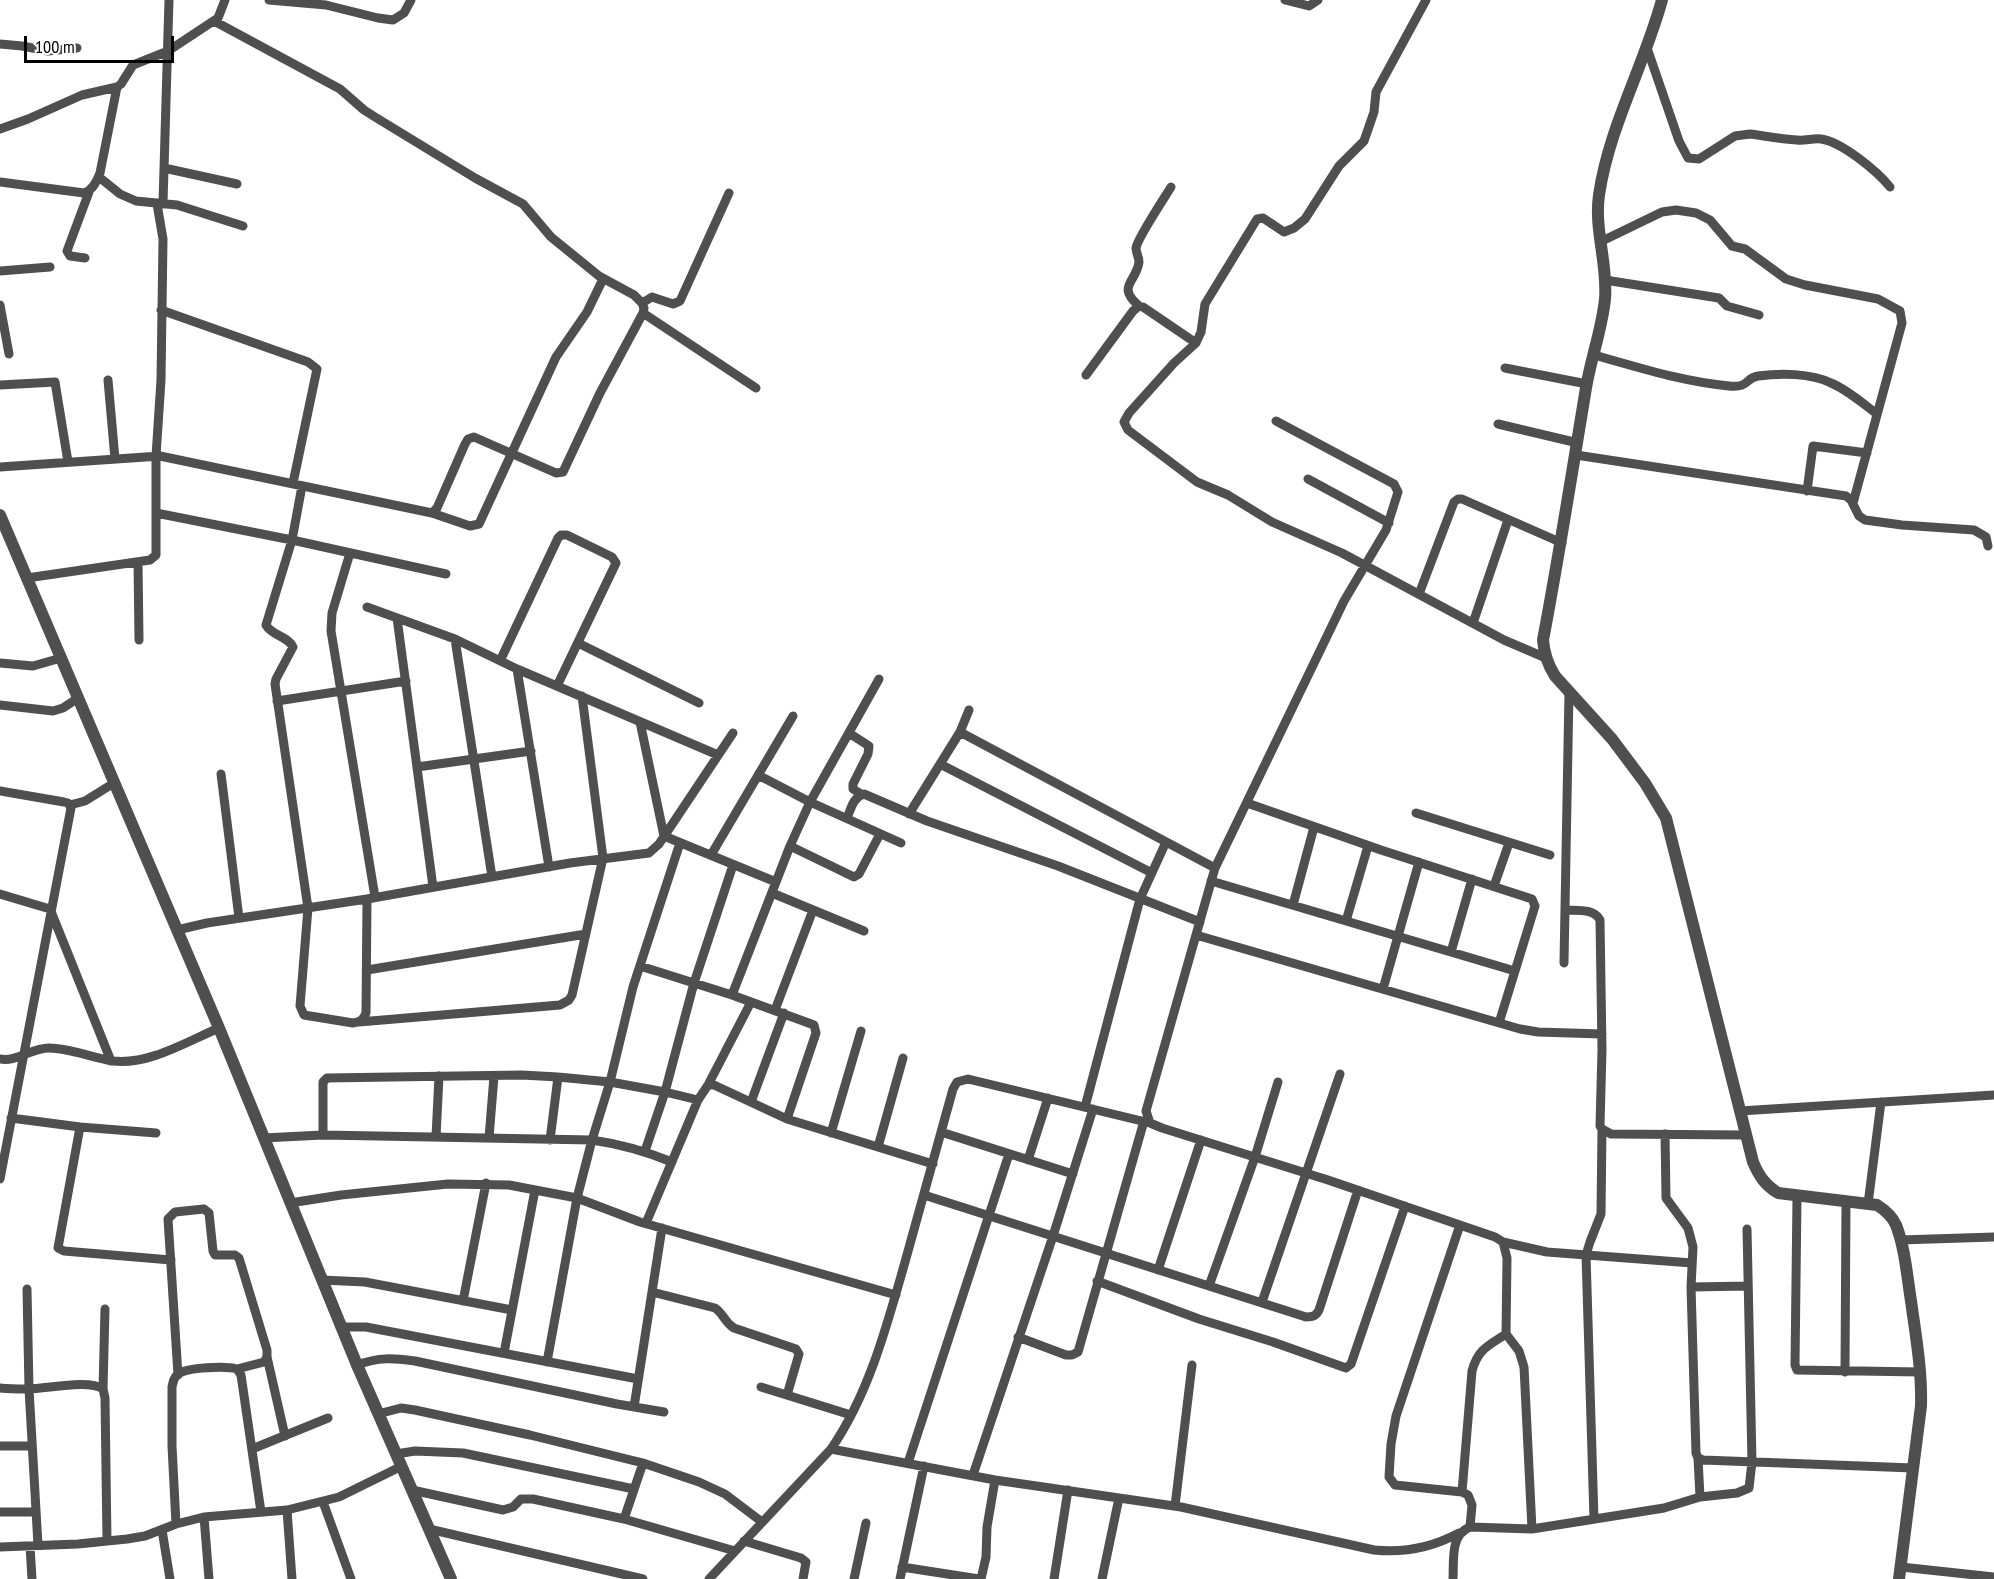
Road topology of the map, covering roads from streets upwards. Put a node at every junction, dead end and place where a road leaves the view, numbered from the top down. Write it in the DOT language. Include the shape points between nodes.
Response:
graph roads {
  1 [pos="169,0"];
  2 [pos="225,0"];
  3 [pos="269,0"];
  4 [pos="411,0"];
  5 [pos="1285,0"];
  6 [pos="1318,0"];
  7 [pos="1426,0"];
  8 [pos="1662,0"];
  9 [pos="214,21"];
  10 [pos="0,44"];
  11 [pos="1646,45"];
  12 [pos="77,48"];
  13 [pos="168,51"];
  14 [pos="117,87"];
  15 [pos="0,129"];
  16 [pos="164,168"];
  17 [pos="99,177"];
  18 [pos="0,182"];
  19 [pos="237,184"];
  20 [pos="1171,187"];
  21 [pos="1890,188"];
  22 [pos="89,192"];
  23 [pos="729,193"];
  24 [pos="160,203"];
  25 [pos="243,226"];
  26 [pos="1600,242"];
  27 [pos="85,258"];
  28 [pos="50,267"];
  29 [pos="0,271"];
  30 [pos="603,279"];
  31 [pos="1605,280"];
  32 [pos="642,303"];
  33 [pos="0,305"];
  34 [pos="1139,306"];
  35 [pos="161,310"];
  36 [pos="643,313"];
  37 [pos="1759,315"];
  38 [pos="1196,343"];
  39 [pos="9,354"];
  40 [pos="1594,355"];
  41 [pos="1505,368"];
  42 [pos="1086,375"];
  43 [pos="108,380"];
  44 [pos="1587,384"];
  45 [pos="0,385"];
  46 [pos="756,388"];
  47 [pos="1877,414"];
  48 [pos="1276,421"];
  49 [pos="1498,423"];
  50 [pos="1577,449"];
  51 [pos="511,453"];
  52 [pos="1867,453"];
  53 [pos="156,456"];
  54 [pos="115,459"];
  55 [pos="68,462"];
  56 [pos="0,467"];
  57 [pos="1308,479"];
  58 [pos="298,484"];
  59 [pos="1807,491"];
  60 [pos="1853,503"];
  61 [pos="156,513"];
  62 [pos="432,513"];
  63 [pos="0,515"];
  64 [pos="1509,520"];
  65 [pos="1389,523"];
  66 [pos="292,540"];
  67 [pos="1562,543"];
  68 [pos="1988,546"];
  69 [pos="350,553"];
  70 [pos="138,562"];
  71 [pos="1365,565"];
  72 [pos="446,574"];
  73 [pos="27,578"];
  74 [pos="1419,594"];
  75 [pos="367,607"];
  76 [pos="397,618"];
  77 [pos="1473,623"];
  78 [pos="455,639"];
  79 [pos="139,640"];
  80 [pos="578,643"];
  81 [pos="61,658"];
  82 [pos="1546,658"];
  83 [pos="500,661"];
  84 [pos="0,663"];
  85 [pos="518,669"];
  86 [pos="879,679"];
  87 [pos="406,681"];
  88 [pos="557,686"];
  89 [pos="341,691"];
  90 [pos="1569,692"];
  91 [pos="582,696"];
  92 [pos="78,698"];
  93 [pos="278,701"];
  94 [pos="699,703"];
  95 [pos="0,705"];
  96 [pos="969,710"];
  97 [pos="793,716"];
  98 [pos="640,722"];
  99 [pos="960,732"];
  100 [pos="733,733"];
  101 [pos="849,733"];
  102 [pos="531,751"];
  103 [pos="718,755"];
  104 [pos="474,759"];
  105 [pos="940,765"];
  106 [pos="417,767"];
  107 [pos="221,774"];
  108 [pos="758,775"];
  109 [pos="114,783"];
  110 [pos="0,791"];
  111 [pos="861,794"];
  112 [pos="810,802"];
  113 [pos="1247,803"];
  114 [pos="70,805"];
  115 [pos="1416,813"];
  116 [pos="909,814"];
  117 [pos="847,818"];
  118 [pos="1314,827"];
  119 [pos="880,834"];
  120 [pos="664,836"];
  121 [pos="1166,842"];
  122 [pos="680,843"];
  123 [pos="901,843"];
  124 [pos="1509,843"];
  125 [pos="790,846"];
  126 [pos="1368,846"];
  127 [pos="711,855"];
  128 [pos="1550,855"];
  129 [pos="603,858"];
  130 [pos="1419,862"];
  131 [pos="733,865"];
  132 [pos="549,867"];
  133 [pos="1215,868"];
  134 [pos="1152,873"];
  135 [pos="492,876"];
  136 [pos="1472,879"];
  137 [pos="1211,881"];
  138 [pos="776,882"];
  139 [pos="1494,886"];
  140 [pos="433,887"];
  141 [pos="772,893"];
  142 [pos="0,894"];
  143 [pos="371,898"];
  144 [pos="1140,899"];
  145 [pos="1293,906"];
  146 [pos="308,908"];
  147 [pos="50,909"];
  148 [pos="813,910"];
  149 [pos="1565,910"];
  150 [pos="239,918"];
  151 [pos="1346,921"];
  152 [pos="1200,922"];
  153 [pos="177,930"];
  154 [pos="864,931"];
  155 [pos="586,934"];
  156 [pos="1196,935"];
  157 [pos="1398,936"];
  158 [pos="1452,952"];
  159 [pos="1564,963"];
  160 [pos="639,966"];
  161 [pos="367,970"];
  162 [pos="1515,971"];
  163 [pos="694,983"];
  164 [pos="1383,989"];
  165 [pos="732,996"];
  166 [pos="750,1002"];
  167 [pos="780,1012"];
  168 [pos="359,1022"];
  169 [pos="1499,1023"];
  170 [pos="219,1029"];
  171 [pos="861,1031"];
  172 [pos="1602,1034"];
  173 [pos="23,1054"];
  174 [pos="903,1058"];
  175 [pos="0,1059"];
  176 [pos="111,1061"];
  177 [pos="1340,1074"];
  178 [pos="440,1076"];
  179 [pos="494,1076"];
  180 [pos="558,1077"];
  181 [pos="610,1082"];
  182 [pos="1278,1082"];
  183 [pos="708,1085"];
  184 [pos="666,1092"];
  185 [pos="1994,1095"];
  186 [pos="1048,1098"];
  187 [pos="698,1100"];
  188 [pos="750,1102"];
  189 [pos="1881,1102"];
  190 [pos="1089,1108"];
  191 [pos="1740,1111"];
  192 [pos="11,1118"];
  193 [pos="787,1119"];
  194 [pos="1147,1122"];
  195 [pos="80,1127"];
  196 [pos="1602,1130"];
  197 [pos="941,1132"];
  198 [pos="156,1133"];
  199 [pos="831,1133"];
  200 [pos="1665,1134"];
  201 [pos="323,1135"];
  202 [pos="1746,1135"];
  203 [pos="436,1137"];
  204 [pos="263,1138"];
  205 [pos="489,1138"];
  206 [pos="550,1140"];
  207 [pos="592,1140"];
  208 [pos="1201,1140"];
  209 [pos="878,1147"];
  210 [pos="645,1151"];
  211 [pos="1009,1154"];
  212 [pos="1255,1156"];
  213 [pos="1028,1160"];
  214 [pos="672,1162"];
  215 [pos="933,1164"];
  216 [pos="1305,1172"];
  217 [pos="1072,1174"];
  218 [pos="0,1179"];
  219 [pos="486,1183"];
  220 [pos="535,1190"];
  221 [pos="1358,1190"];
  222 [pos="924,1195"];
  223 [pos="1797,1197"];
  224 [pos="577,1198"];
  225 [pos="1846,1200"];
  226 [pos="290,1203"];
  227 [pos="1868,1204"];
  228 [pos="1405,1206"];
  229 [pos="989,1215"];
  230 [pos="646,1223"];
  231 [pos="1460,1225"];
  232 [pos="662,1228"];
  233 [pos="1747,1229"];
  234 [pos="1053,1236"];
  235 [pos="1994,1237"];
  236 [pos="1900,1240"];
  237 [pos="1503,1242"];
  238 [pos="1105,1253"];
  239 [pos="1586,1255"];
  240 [pos="171,1260"];
  241 [pos="1692,1263"];
  242 [pos="1158,1270"];
  243 [pos="322,1280"];
  244 [pos="1097,1281"];
  245 [pos="1209,1286"];
  246 [pos="1748,1286"];
  247 [pos="1691,1287"];
  248 [pos="27,1289"];
  249 [pos="652,1292"];
  250 [pos="896,1295"];
  251 [pos="463,1301"];
  252 [pos="1262,1302"];
  253 [pos="105,1309"];
  254 [pos="512,1310"];
  255 [pos="341,1327"];
  256 [pos="1506,1334"];
  257 [pos="1018,1337"];
  258 [pos="504,1353"];
  259 [pos="267,1357"];
  260 [pos="547,1362"];
  261 [pos="357,1365"];
  262 [pos="1191,1365"];
  263 [pos="237,1369"];
  264 [pos="1845,1372"];
  265 [pos="1921,1372"];
  266 [pos="178,1375"];
  267 [pos="638,1379"];
  268 [pos="761,1387"];
  269 [pos="0,1388"];
  270 [pos="29,1389"];
  271 [pos="103,1389"];
  272 [pos="787,1395"];
  273 [pos="634,1407"];
  274 [pos="664,1412"];
  275 [pos="378,1414"];
  276 [pos="851,1415"];
  277 [pos="328,1418"];
  278 [pos="285,1436"];
  279 [pos="0,1446"];
  280 [pos="32,1446"];
  281 [pos="252,1449"];
  282 [pos="831,1449"];
  283 [pos="396,1454"];
  284 [pos="1698,1458"];
  285 [pos="1752,1462"];
  286 [pos="643,1463"];
  287 [pos="908,1463"];
  288 [pos="402,1466"];
  289 [pos="924,1466"];
  290 [pos="1913,1468"];
  291 [pos="973,1475"];
  292 [pos="995,1480"];
  293 [pos="634,1489"];
  294 [pos="412,1490"];
  295 [pos="1068,1490"];
  296 [pos="1462,1492"];
  297 [pos="1700,1497"];
  298 [pos="1119,1498"];
  299 [pos="323,1502"];
  300 [pos="1175,1506"];
  301 [pos="287,1510"];
  302 [pos="0,1512"];
  303 [pos="36,1512"];
  304 [pos="261,1512"];
  305 [pos="204,1517"];
  306 [pos="1594,1519"];
  307 [pos="624,1520"];
  308 [pos="762,1522"];
  309 [pos="866,1523"];
  310 [pos="176,1524"];
  311 [pos="1470,1527"];
  312 [pos="429,1529"];
  313 [pos="1532,1529"];
  314 [pos="162,1530"];
  315 [pos="1459,1533"];
  316 [pos="107,1541"];
  317 [pos="744,1541"];
  318 [pos="0,1546"];
  319 [pos="34,1546"];
  320 [pos="735,1551"];
  321 [pos="902,1568"];
  322 [pos="1900,1573"];
  323 [pos="1994,1577"];
  324 [pos="32,1579"];
  325 [pos="170,1579"];
  326 [pos="209,1579"];
  327 [pos="292,1579"];
  328 [pos="351,1579"];
  329 [pos="451,1579"];
  330 [pos="643,1579"];
  331 [pos="709,1579"];
  332 [pos="803,1579"];
  333 [pos="854,1579"];
  334 [pos="900,1579"];
  335 [pos="980,1579"];
  336 [pos="1054,1579"];
  337 [pos="1102,1579"];
  338 [pos="1453,1579"];
  1 -- 13 [label="street"];
  2 -- 9 [label="street"];
  3 -- 4 [label="street" via="327,5 393,21 404,13"];
  5 -- 6 [label="street" via="1308,6"];
  7 -- 38 [label="street" via="1376,92 1364,141 1343,160 1309,214 1294,228 1284,232 1263,218 1257,219 1205,304"];
  8 -- 11 [label="street"];
  9 -- 13 [label="street"];
  9 -- 30 [label="street" via="340,88 370,113 475,178 519,200 546,232"];
  10 -- 12 [label="street" via="48,51"];
  11 -- 21 [label="street" via="1688,158 1699,159 1744,134 1820,139 1865,163"];
  11 -- 26 [label="street" via="1616,127 1599,195"];
  13 -- 14 [label="street" via="133,65"];
  13 -- 16 [label="street"];
  14 -- 15 [label="street" via="82,95"];
  14 -- 17 [label="street"];
  16 -- 19 [label="street"];
  16 -- 24 [label="street"];
  17 -- 22 [label="street"];
  17 -- 24 [label="street" via="128,198"];
  18 -- 22 [label="street"];
  20 -- 34 [label="street" via="1136,247 1138,264 1127,292"];
  22 -- 27 [label="street" via="67,251 70,256"];
  23 -- 32 [label="street" via="680,301 673,304 652,297"];
  24 -- 25 [label="street"];
  24 -- 35 [label="street"];
  26 -- 31 [label="street"];
  26 -- 47 [label="street" via="1662,212 1696,213 1716,225 1732,246 1744,249 1786,279 1869,297 1895,308 1902,314 1902,323"];
  28 -- 29 [label="street"];
  30 -- 32 [label="street"];
  30 -- 51 [label="street" via="587,312 556,357"];
  31 -- 37 [label="street" via="1719,298 1727,306"];
  31 -- 40 [label="street" via="1603,316"];
  32 -- 36 [label="street"];
  33 -- 39 [label="street"];
  34 -- 38 [label="street"];
  34 -- 42 [label="street"];
  35 -- 53 [label="street"];
  35 -- 58 [label="street" via="308,362 317,369"];
  36 -- 46 [label="street"];
  36 -- 51 [label="street" via="563,472 556,473"];
  38 -- 71 [label="street" via="1129,413 1125,422 1128,430 1197,482"];
  40 -- 44 [label="street"];
  40 -- 47 [label="street" via="1711,384 1741,386 1757,376 1813,377 1839,387"];
  41 -- 44 [label="street"];
  43 -- 54 [label="street"];
  44 -- 50 [label="street"];
  45 -- 55 [label="street" via="55,382"];
  47 -- 52 [label="street"];
  48 -- 65 [label="street" via="1394,484 1398,492"];
  49 -- 50 [label="street"];
  50 -- 59 [label="street"];
  50 -- 67 [label="street"];
  51 -- 62 [label="street" via="479,524 470,526"];
  51 -- 62 [label="street" via="474,437 468,439"];
  52 -- 59 [label="street" via="1813,446"];
  52 -- 60 [label="street"];
  53 -- 54 [label="street"];
  53 -- 58 [label="street"];
  53 -- 61 [label="street"];
  54 -- 55 [label="street"];
  55 -- 56 [label="street"];
  57 -- 65 [label="street"];
  58 -- 62 [label="street"];
  58 -- 66 [label="street"];
  59 -- 60 [label="street" via="1846,496"];
  60 -- 68 [label="street" via="1857,514 1865,520 1974,530 1986,537"];
  61 -- 66 [label="street"];
  61 -- 70 [label="street" via="156,555"];
  63 -- 73 [label="street"];
  64 -- 67 [label="street"];
  64 -- 74 [label="street" via="1455,500"];
  64 -- 77 [label="street"];
  65 -- 71 [label="street"];
  66 -- 69 [label="street"];
  66 -- 93 [label="street" via="266,625 293,647 276,679"];
  67 -- 82 [label="street" via="1543,640"];
  69 -- 72 [label="street"];
  69 -- 89 [label="street" via="330,622"];
  70 -- 73 [label="street"];
  70 -- 79 [label="street"];
  71 -- 74 [label="street"];
  71 -- 113 [label="street"];
  73 -- 81 [label="street"];
  74 -- 77 [label="street"];
  75 -- 76 [label="street"];
  76 -- 78 [label="street"];
  76 -- 87 [label="street"];
  77 -- 82 [label="street"];
  78 -- 83 [label="street"];
  78 -- 104 [label="street"];
  80 -- 83 [label="street" via="616,563 612,557 564,534 558,538"];
  80 -- 88 [label="street"];
  80 -- 94 [label="street"];
  81 -- 84 [label="street" via="25,667"];
  81 -- 92 [label="street"];
  82 -- 90 [label="street"];
  83 -- 85 [label="street"];
  85 -- 88 [label="street"];
  85 -- 102 [label="street"];
  86 -- 101 [label="street"];
  87 -- 89 [label="street"];
  87 -- 106 [label="street"];
  88 -- 91 [label="street"];
  89 -- 93 [label="street"];
  89 -- 143 [label="street"];
  90 -- 149 [label="street"];
  90 -- 191 [label="street" via="1612,739 1665,818"];
  91 -- 98 [label="street"];
  91 -- 129 [label="street"];
  92 -- 95 [label="street" via="53,711"];
  92 -- 109 [label="street"];
  93 -- 146 [label="street"];
  96 -- 99 [label="street"];
  97 -- 108 [label="street"];
  98 -- 103 [label="street"];
  98 -- 120 [label="street"];
  99 -- 105 [label="street"];
  99 -- 121 [label="street"];
  100 -- 103 [label="street"];
  101 -- 111 [label="street" via="869,746 853,784 853,789"];
  101 -- 112 [label="street"];
  102 -- 104 [label="street"];
  102 -- 132 [label="street"];
  103 -- 120 [label="street"];
  104 -- 106 [label="street"];
  104 -- 135 [label="street"];
  105 -- 116 [label="street"];
  105 -- 134 [label="street"];
  106 -- 140 [label="street"];
  107 -- 150 [label="street"];
  108 -- 112 [label="street"];
  108 -- 127 [label="street"];
  109 -- 114 [label="street" via="85,801"];
  109 -- 153 [label="street"];
  110 -- 114 [label="street"];
  111 -- 116 [label="street"];
  111 -- 117 [label="street"];
  112 -- 117 [label="street"];
  112 -- 125 [label="street"];
  113 -- 118 [label="street"];
  113 -- 133 [label="street"];
  114 -- 147 [label="street"];
  115 -- 124 [label="street"];
  116 -- 144 [label="street"];
  117 -- 119 [label="street"];
  118 -- 126 [label="street"];
  118 -- 145 [label="street"];
  119 -- 123 [label="street"];
  119 -- 125 [label="street" via="854,877"];
  120 -- 122 [label="street"];
  120 -- 129 [label="street" via="649,853"];
  121 -- 133 [label="street"];
  121 -- 134 [label="street"];
  122 -- 127 [label="street"];
  122 -- 160 [label="street"];
  124 -- 128 [label="street"];
  124 -- 139 [label="street"];
  125 -- 138 [label="street"];
  126 -- 130 [label="street"];
  126 -- 151 [label="street"];
  127 -- 131 [label="street"];
  129 -- 132 [label="street"];
  129 -- 155 [label="street"];
  130 -- 136 [label="street"];
  130 -- 157 [label="street"];
  131 -- 138 [label="street"];
  131 -- 163 [label="street"];
  132 -- 135 [label="street"];
  133 -- 137 [label="street"];
  134 -- 144 [label="street"];
  135 -- 140 [label="street"];
  136 -- 139 [label="street"];
  136 -- 158 [label="street"];
  137 -- 145 [label="street"];
  137 -- 152 [label="street"];
  138 -- 141 [label="street"];
  139 -- 162 [label="street" via="1530,897 1535,904"];
  140 -- 143 [label="street"];
  141 -- 148 [label="street"];
  141 -- 165 [label="street"];
  142 -- 147 [label="street"];
  143 -- 146 [label="street"];
  143 -- 161 [label="street"];
  144 -- 152 [label="street"];
  144 -- 190 [label="street"];
  145 -- 151 [label="street"];
  146 -- 150 [label="street"];
  146 -- 168 [label="street" via="301,1011 310,1017"];
  147 -- 173 [label="street"];
  147 -- 176 [label="street"];
  148 -- 154 [label="street"];
  148 -- 167 [label="street"];
  149 -- 159 [label="street"];
  149 -- 172 [label="street" via="1593,912 1600,920"];
  150 -- 153 [label="street"];
  151 -- 157 [label="street"];
  152 -- 156 [label="street"];
  153 -- 170 [label="street"];
  155 -- 161 [label="street"];
  155 -- 168 [label="street" via="572,995 565,1003"];
  156 -- 164 [label="street"];
  156 -- 194 [label="street" via="1146,1111"];
  157 -- 158 [label="street"];
  157 -- 164 [label="street"];
  158 -- 162 [label="street"];
  160 -- 163 [label="street"];
  160 -- 181 [label="street"];
  161 -- 168 [label="street" via="366,1013"];
  162 -- 169 [label="street"];
  163 -- 165 [label="street"];
  163 -- 184 [label="street"];
  164 -- 169 [label="street"];
  165 -- 166 [label="street"];
  166 -- 167 [label="street"];
  166 -- 183 [label="street"];
  167 -- 188 [label="street"];
  167 -- 193 [label="street" via="811,1022 816,1029"];
  169 -- 172 [label="street" via="1538,1032"];
  170 -- 176 [label="street" via="152,1057"];
  170 -- 204 [label="street"];
  171 -- 199 [label="street"];
  172 -- 196 [label="street"];
  173 -- 175 [label="street" via="15,1059"];
  173 -- 176 [label="street" via="50,1048"];
  173 -- 192 [label="street"];
  174 -- 209 [label="street"];
  177 -- 216 [label="street"];
  178 -- 179 [label="street"];
  178 -- 201 [label="street" via="327,1078 323,1082"];
  178 -- 203 [label="street"];
  179 -- 180 [label="street"];
  179 -- 205 [label="street"];
  180 -- 181 [label="street"];
  180 -- 206 [label="street"];
  181 -- 184 [label="street"];
  181 -- 207 [label="street"];
  182 -- 212 [label="street"];
  183 -- 187 [label="street"];
  183 -- 188 [label="street"];
  184 -- 187 [label="street"];
  184 -- 210 [label="street"];
  185 -- 189 [label="street"];
  186 -- 190 [label="street"];
  186 -- 197 [label="street" via="962,1079 953,1089"];
  186 -- 213 [label="street"];
  187 -- 214 [label="street"];
  188 -- 193 [label="street"];
  189 -- 191 [label="street"];
  189 -- 227 [label="street"];
  190 -- 194 [label="street"];
  190 -- 217 [label="street"];
  191 -- 202 [label="street"];
  192 -- 195 [label="street"];
  192 -- 218 [label="street"];
  193 -- 199 [label="street"];
  194 -- 208 [label="street"];
  194 -- 238 [label="street"];
  195 -- 198 [label="street"];
  195 -- 240 [label="street" via="58,1248"];
  196 -- 200 [label="street" via="1611,1134"];
  196 -- 239 [label="street" via="1601,1214"];
  197 -- 211 [label="street"];
  197 -- 215 [label="street"];
  199 -- 209 [label="street"];
  200 -- 202 [label="street"];
  200 -- 241 [label="street" via="1664,1191 1688,1228"];
  201 -- 203 [label="street"];
  201 -- 204 [label="street"];
  202 -- 223 [label="street" via="1753,1162 1767,1186"];
  203 -- 205 [label="street"];
  204 -- 226 [label="street"];
  205 -- 206 [label="street"];
  206 -- 207 [label="street"];
  207 -- 210 [label="street"];
  207 -- 224 [label="street"];
  208 -- 212 [label="street"];
  208 -- 242 [label="street"];
  209 -- 215 [label="street"];
  210 -- 214 [label="street"];
  211 -- 213 [label="street"];
  211 -- 229 [label="street"];
  212 -- 216 [label="street"];
  212 -- 245 [label="street"];
  213 -- 217 [label="street"];
  214 -- 230 [label="street"];
  215 -- 222 [label="street"];
  216 -- 221 [label="street"];
  216 -- 252 [label="street"];
  217 -- 234 [label="street"];
  219 -- 220 [label="street"];
  219 -- 226 [label="street" via="387,1189"];
  219 -- 251 [label="street"];
  220 -- 224 [label="street"];
  220 -- 254 [label="street"];
  221 -- 228 [label="street"];
  221 -- 252 [label="street" via="1317,1314 1306,1317"];
  222 -- 229 [label="street"];
  222 -- 250 [label="street"];
  223 -- 225 [label="street"];
  223 -- 264 [label="street" via="1795,1365 1802,1372"];
  224 -- 230 [label="street"];
  224 -- 260 [label="street"];
  225 -- 227 [label="street"];
  225 -- 264 [label="street"];
  226 -- 243 [label="street"];
  227 -- 236 [label="street" via="1886,1211 1895,1222"];
  228 -- 231 [label="street"];
  228 -- 244 [label="street" via="1351,1364 1346,1368"];
  229 -- 234 [label="street"];
  229 -- 287 [label="street"];
  230 -- 232 [label="street"];
  231 -- 237 [label="street"];
  231 -- 296 [label="street" via="1396,1416 1389,1478 1395,1485"];
  232 -- 249 [label="street"];
  232 -- 250 [label="street"];
  233 -- 246 [label="street"];
  234 -- 238 [label="street"];
  234 -- 257 [label="street"];
  235 -- 236 [label="street"];
  236 -- 265 [label="street"];
  237 -- 239 [label="street" via="1547,1252"];
  237 -- 256 [label="street" via="1507,1258"];
  238 -- 242 [label="street"];
  238 -- 244 [label="street"];
  239 -- 241 [label="street"];
  239 -- 306 [label="street"];
  240 -- 259 [label="street" via="170,1215 207,1210 215,1255 235,1255 241,1264"];
  240 -- 266 [label="street"];
  241 -- 247 [label="street"];
  242 -- 245 [label="street"];
  243 -- 251 [label="street" via="365,1282"];
  243 -- 255 [label="street"];
  244 -- 257 [label="street" via="1076,1354 1066,1355"];
  245 -- 252 [label="street"];
  246 -- 247 [label="street"];
  246 -- 285 [label="street"];
  247 -- 284 [label="street"];
  248 -- 270 [label="street"];
  249 -- 267 [label="street"];
  249 -- 272 [label="street" via="715,1308 734,1328 796,1349 800,1354"];
  250 -- 276 [label="street"];
  251 -- 254 [label="street"];
  253 -- 271 [label="street"];
  254 -- 258 [label="street"];
  255 -- 258 [label="street" via="366,1327"];
  255 -- 261 [label="street"];
  256 -- 296 [label="street" via="1481,1351 1472,1371"];
  256 -- 313 [label="street" via="1519,1351 1524,1367"];
  257 -- 291 [label="street"];
  258 -- 260 [label="street"];
  259 -- 263 [label="street" via="258,1365"];
  259 -- 278 [label="street"];
  260 -- 267 [label="street"];
  261 -- 273 [label="street" via="379,1358 415,1361"];
  261 -- 275 [label="street"];
  262 -- 300 [label="street"];
  263 -- 266 [label="street" via="186,1371"];
  263 -- 281 [label="street"];
  264 -- 265 [label="street"];
  265 -- 290 [label="street"];
  266 -- 310 [label="street" via="172,1387"];
  267 -- 273 [label="street"];
  268 -- 272 [label="street"];
  269 -- 270 [label="street"];
  270 -- 271 [label="street" via="98,1385"];
  270 -- 280 [label="street"];
  271 -- 316 [label="street"];
  272 -- 276 [label="street"];
  273 -- 274 [label="street"];
  275 -- 283 [label="street"];
  275 -- 286 [label="street" via="401,1408 415,1410"];
  276 -- 282 [label="street"];
  277 -- 278 [label="street"];
  278 -- 281 [label="street"];
  279 -- 280 [label="street"];
  280 -- 303 [label="street"];
  281 -- 304 [label="street"];
  282 -- 287 [label="street"];
  282 -- 308 [label="street"];
  283 -- 288 [label="street"];
  283 -- 293 [label="street" via="463,1454"];
  284 -- 285 [label="street"];
  284 -- 297 [label="street"];
  285 -- 290 [label="street"];
  285 -- 297 [label="street" via="1749,1488"];
  286 -- 293 [label="street"];
  286 -- 308 [label="street" via="725,1494"];
  287 -- 289 [label="street"];
  288 -- 294 [label="street"];
  288 -- 299 [label="street"];
  289 -- 291 [label="street"];
  289 -- 321 [label="street"];
  290 -- 322 [label="street"];
  291 -- 292 [label="street"];
  292 -- 295 [label="street"];
  292 -- 335 [label="street"];
  293 -- 307 [label="street"];
  294 -- 307 [label="street" via="503,1510 513,1508 521,1499 533,1499"];
  294 -- 312 [label="street"];
  295 -- 298 [label="street"];
  295 -- 336 [label="street"];
  296 -- 311 [label="street" via="1471,1500"];
  297 -- 306 [label="street" via="1664,1508"];
  298 -- 300 [label="street"];
  298 -- 337 [label="street"];
  299 -- 301 [label="street"];
  299 -- 328 [label="street"];
  300 -- 315 [label="street" via="1374,1550 1443,1542"];
  301 -- 304 [label="street"];
  301 -- 327 [label="street"];
  302 -- 303 [label="street"];
  303 -- 319 [label="street"];
  304 -- 305 [label="street"];
  305 -- 310 [label="street"];
  305 -- 326 [label="street"];
  306 -- 313 [label="street"];
  307 -- 320 [label="street"];
  308 -- 317 [label="street"];
  309 -- 333 [label="street"];
  310 -- 314 [label="street"];
  311 -- 313 [label="street"];
  311 -- 315 [label="street"];
  312 -- 329 [label="street"];
  312 -- 330 [label="street"];
  314 -- 316 [label="street"];
  314 -- 325 [label="street"];
  315 -- 338 [label="street"];
  316 -- 319 [label="street"];
  317 -- 320 [label="street"];
  317 -- 332 [label="street" via="801,1558 806,1562"];
  318 -- 319 [label="street"];
  319 -- 324 [label="street"];
  320 -- 331 [label="street"];
  321 -- 334 [label="street"];
  321 -- 335 [label="street"];
  322 -- 323 [label="street"];
}
